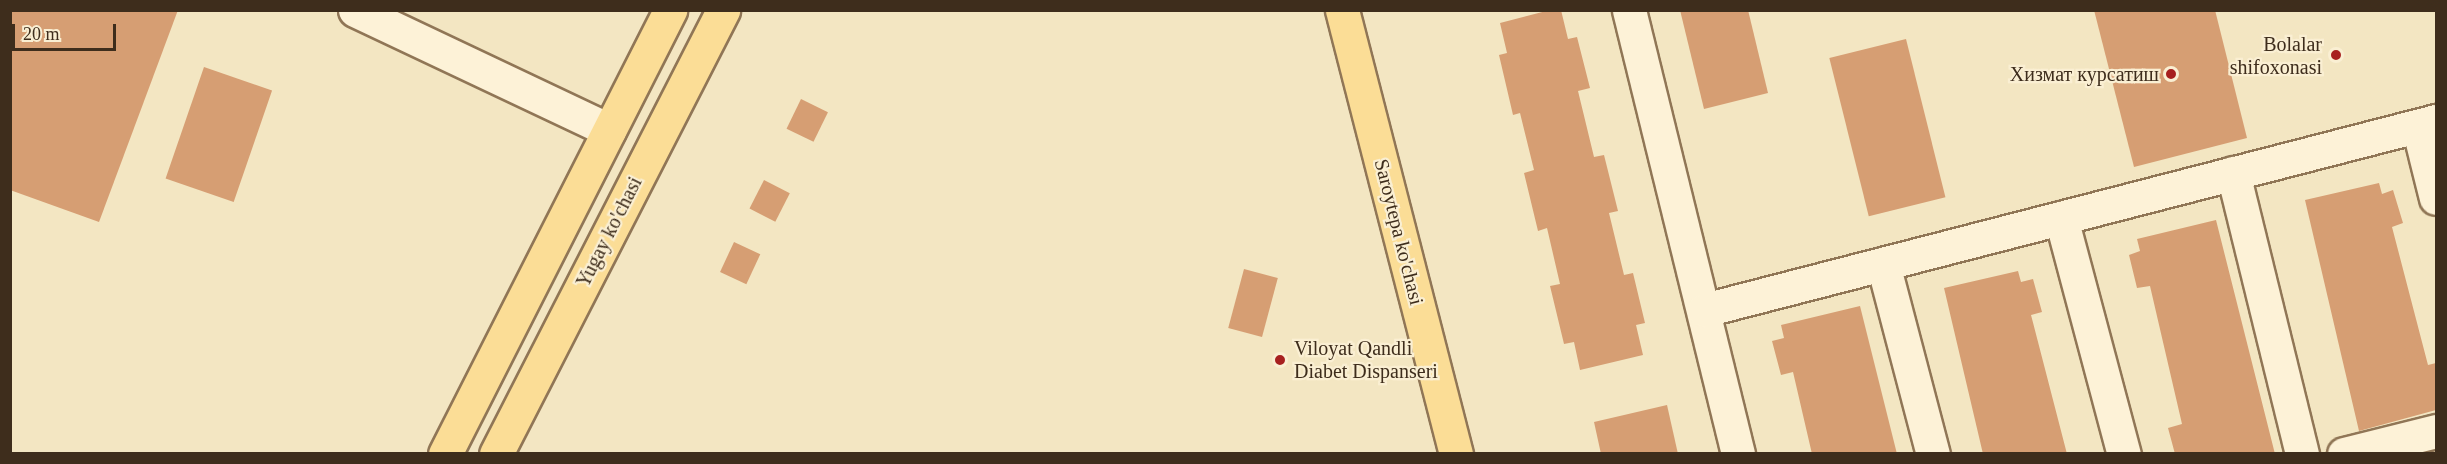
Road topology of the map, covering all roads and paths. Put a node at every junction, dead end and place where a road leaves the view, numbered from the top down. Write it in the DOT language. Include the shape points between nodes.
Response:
graph roads {
  1 [pos="355,10"];
  2 [pos="670,10"];
  3 [pos="723,10"];
  4 [pos="1342,10"];
  5 [pos="1629,10"];
  6 [pos="2427,124"];
  7 [pos="609,130"];
  8 [pos="2233,173"];
  9 [pos="2436,198"];
  10 [pos="2061,218"];
  11 [pos="1883,264"];
  12 [pos="1704,310"];
  13 [pos="2436,431"];
  14 [pos="445,453"];
  15 [pos="496,453"];
  16 [pos="1456,453"];
  17 [pos="1738,453"];
  18 [pos="1933,453"];
  19 [pos="2124,453"];
  20 [pos="2302,453"];
  21 [pos="2344,453"];
  1 -- 7 [label="lane"];
  2 -- 7 [label="main road"];
  3 -- 15 [label="main road, Yugay ko'chasi"];
  4 -- 16 [label="main road, Saroytepa ko'chasi"];
  5 -- 12 [label="lane"];
  6 -- 8 [label="lane"];
  6 -- 9 [label="lane"];
  7 -- 14 [label="main road"];
  8 -- 10 [label="lane"];
  8 -- 20 [label="lane"];
  10 -- 11 [label="lane"];
  10 -- 19 [label="lane"];
  11 -- 12 [label="lane"];
  11 -- 18 [label="lane"];
  12 -- 17 [label="lane"];
  13 -- 21 [label="lane"];
}
